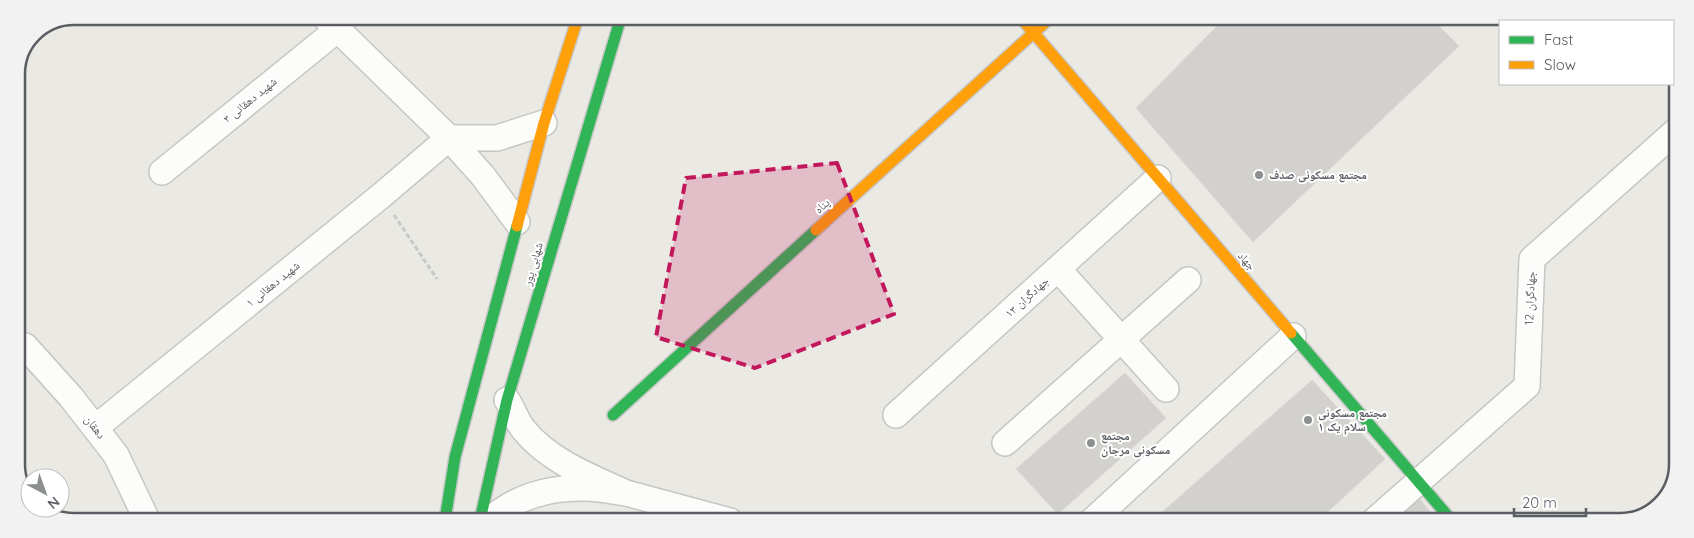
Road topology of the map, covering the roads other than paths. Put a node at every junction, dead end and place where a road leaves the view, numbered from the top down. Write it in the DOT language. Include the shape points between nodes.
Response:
graph roads {
  1 [pos="329,25"];
  2 [pos="333,25"];
  3 [pos="575,25"];
  4 [pos="618,25"];
  5 [pos="1026,25"];
  6 [pos="1042,25"];
  7 [pos="1033,32"];
  8 [pos="544,123"];
  9 [pos="1669,137"];
  10 [pos="449,138"];
  11 [pos="162,172"];
  12 [pos="1158,178"];
  13 [pos="517,222"];
  14 [pos="1058,269"];
  15 [pos="1188,280"];
  16 [pos="1293,336"];
  17 [pos="1121,339"];
  18 [pos="25,346"];
  19 [pos="1166,389"];
  20 [pos="508,400"];
  21 [pos="613,415"];
  22 [pos="896,415"];
  23 [pos="95,428"];
  24 [pos="1005,443"];
  25 [pos="1419,482"];
  26 [pos="626,493"];
  27 [pos="144,513"];
  28 [pos="446,513"];
  29 [pos="482,513"];
  30 [pos="498,513"];
  31 [pos="700,513"];
  32 [pos="1101,513"];
  33 [pos="1383,513"];
  34 [pos="1445,513"];
  1 -- 11 [label="street, شهید دهقانی ۳"];
  2 -- 10 [label="street"];
  3 -- 8 [label="street, شهابی پور"];
  4 -- 20 [label="street, شهابی پور"];
  5 -- 7 [label="street, جهاد"];
  6 -- 7 [label="street, پناه"];
  7 -- 12 [label="street, جهاد"];
  7 -- 21 [label="street, پناه"];
  8 -- 10 [label="street" via="497,138"];
  8 -- 13 [label="street, شهابی پور"];
  9 -- 25 [label="street, جهادگران 12" via="1532,259 1526,386"];
  10 -- 13 [label="street" via="484,176"];
  10 -- 23 [label="street, شهید دهقانی ۱"];
  12 -- 14 [label="street, جهادگران ۱۳"];
  12 -- 16 [label="street, جهاد"];
  13 -- 28 [label="street, شهابی پور" via="455,457"];
  14 -- 17 [label="street"];
  14 -- 22 [label="street, جهادگران ۱۳"];
  15 -- 17 [label="street"];
  16 -- 25 [label="street, جهاد"];
  16 -- 32 [label="street"];
  17 -- 19 [label="street"];
  17 -- 24 [label="street"];
  18 -- 23 [label="street, دهقان"];
  20 -- 26 [label="street" via="523,429 542,449"];
  20 -- 29 [label="street, شهابی پور"];
  23 -- 27 [label="street, دهقان" via="116,455"];
  25 -- 33 [label="street, جهادگران 12"];
  25 -- 34 [label="street, جهاد"];
  26 -- 30 [label="street" via="583,488 550,491 528,496"];
  26 -- 31 [label="street"];
}
